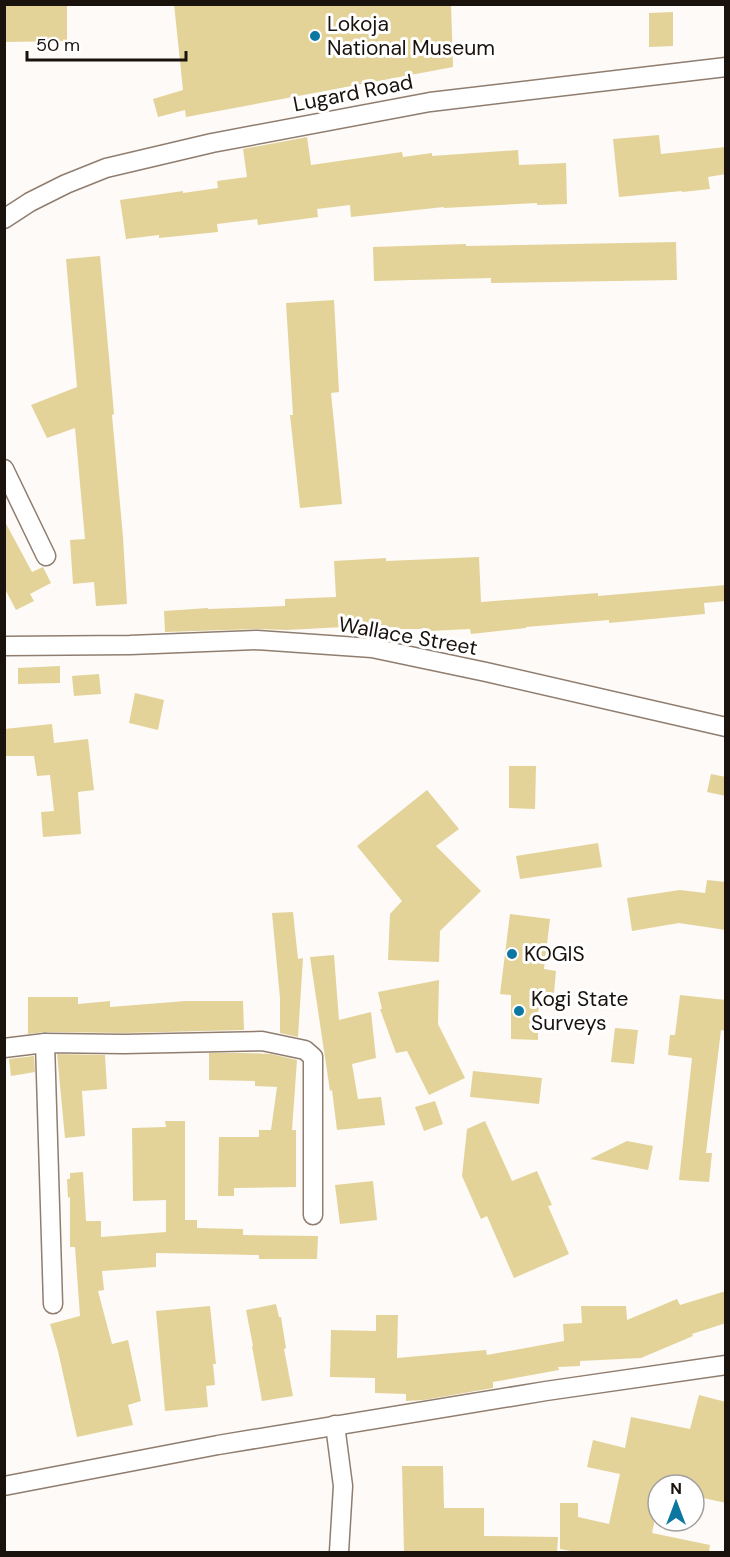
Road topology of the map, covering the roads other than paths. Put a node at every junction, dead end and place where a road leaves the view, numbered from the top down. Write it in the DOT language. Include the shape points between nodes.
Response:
graph roads {
  1 [pos="726,68"];
  2 [pos="4,219"];
  3 [pos="4,469"];
  4 [pos="46,556"];
  5 [pos="4,646"];
  6 [pos="726,727"];
  7 [pos="45,1043"];
  8 [pos="4,1047"];
  9 [pos="313,1215"];
  10 [pos="53,1304"];
  11 [pos="726,1365"];
  12 [pos="335,1425"];
  13 [pos="4,1486"];
  14 [pos="339,1552"];
  1 -- 2 [label="street, Lugard Road" via="430,102 212,143 106,168 30,202"];
  3 -- 4 [label="street"];
  5 -- 6 [label="street, Wallace Street" via="256,640 372,648"];
  7 -- 8 [label="street"];
  7 -- 9 [label="street" via="262,1041 305,1050 313,1057"];
  7 -- 10 [label="street"];
  11 -- 12 [label="street"];
  12 -- 13 [label="street"];
  12 -- 14 [label="street" via="343,1486"];
}
